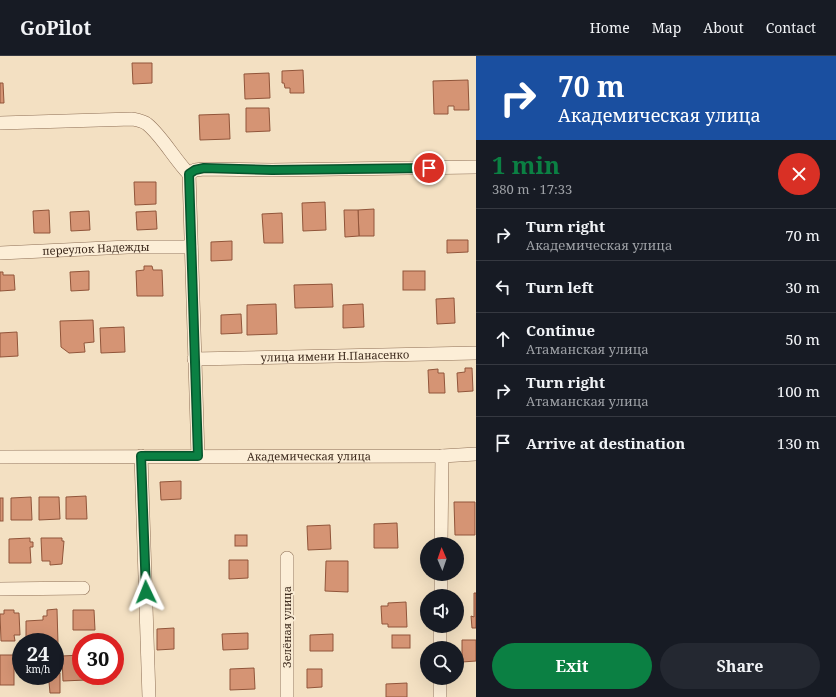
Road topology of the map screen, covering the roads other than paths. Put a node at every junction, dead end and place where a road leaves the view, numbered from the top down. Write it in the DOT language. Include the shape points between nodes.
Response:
graph roads {
  1 [pos="0,123"];
  2 [pos="476,167"];
  3 [pos="189,174"];
  4 [pos="191,247"];
  5 [pos="0,253"];
  6 [pos="476,353"];
  7 [pos="194,359"];
  8 [pos="476,454"];
  9 [pos="0,456"];
  10 [pos="141,456"];
  11 [pos="198,456"];
  12 [pos="442,456"];
  13 [pos="441,537"];
  14 [pos="287,558"];
  15 [pos="83,588"];
  16 [pos="0,589"];
  17 [pos="440,685"];
  18 [pos="149,697"];
  19 [pos="287,697"];
  20 [pos="440,697"];
  1 -- 3 [label="street" via="132,119 146,123"];
  2 -- 3 [label="street" via="272,170 204,168"];
  3 -- 4 [label="street"];
  4 -- 5 [label="street, переулок Надежды"];
  4 -- 7 [label="street"];
  6 -- 7 [label="street, улица имени Н.Панасенко"];
  7 -- 11 [label="street"];
  8 -- 12 [label="street, Академическая улица"];
  9 -- 10 [label="street, Академическая улица"];
  10 -- 11 [label="street, Академическая улица"];
  10 -- 18 [label="street"];
  11 -- 12 [label="street, Академическая улица"];
  12 -- 13 [label="street"];
  14 -- 19 [label="street, Зелёная улица"];
  15 -- 16 [label="street"];
  17 -- 20 [label="street"];
}
